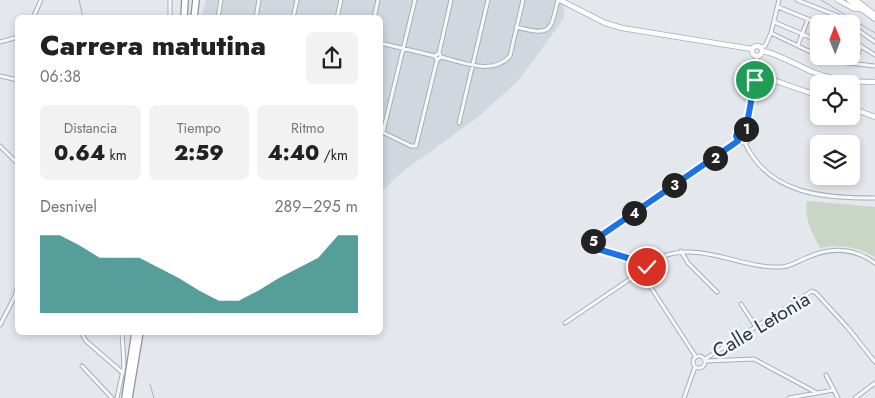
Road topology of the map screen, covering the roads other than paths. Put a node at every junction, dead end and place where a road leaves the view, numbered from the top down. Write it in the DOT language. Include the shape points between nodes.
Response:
graph roads {
  1 [pos="41,0"];
  2 [pos="170,0"];
  3 [pos="187,0"];
  4 [pos="196,0"];
  5 [pos="221,0"];
  6 [pos="259,0"];
  7 [pos="297,0"];
  8 [pos="341,0"];
  9 [pos="378,0"];
  10 [pos="415,0"];
  11 [pos="451,0"];
  12 [pos="488,0"];
  13 [pos="523,0"];
  14 [pos="559,0"];
  15 [pos="780,0"];
  16 [pos="797,0"];
  17 [pos="838,0"];
  18 [pos="855,2"];
  19 [pos="849,3"];
  20 [pos="778,7"];
  21 [pos="863,8"];
  22 [pos="873,13"];
  23 [pos="34,15"];
  24 [pos="170,15"];
  25 [pos="184,15"];
  26 [pos="188,15"];
  27 [pos="194,15"];
  28 [pos="218,15"];
  29 [pos="256,15"];
  30 [pos="294,15"];
  31 [pos="338,15"];
  32 [pos="375,15"];
  33 [pos="834,15"];
  34 [pos="808,19"];
  35 [pos="875,19"];
  36 [pos="774,22"];
  37 [pos="516,27"];
  38 [pos="860,31"];
  39 [pos="771,33"];
  40 [pos="802,34"];
  41 [pos="810,37"];
  42 [pos="15,38"];
  43 [pos="0,42"];
  44 [pos="875,42"];
  45 [pos="383,44"];
  46 [pos="798,45"];
  47 [pos="860,46"];
  48 [pos="403,49"];
  49 [pos="752,49"];
  50 [pos="762,49"];
  51 [pos="810,51"];
  52 [pos="875,55"];
  53 [pos="438,56"];
  54 [pos="757,56"];
  55 [pos="472,64"];
  56 [pos="860,64"];
  57 [pos="875,66"];
  58 [pos="756,74"];
  59 [pos="825,75"];
  60 [pos="0,76"];
  61 [pos="15,79"];
  62 [pos="860,79"];
  63 [pos="860,80"];
  64 [pos="875,81"];
  65 [pos="810,93"];
  66 [pos="860,111"];
  67 [pos="875,117"];
  68 [pos="459,123"];
  69 [pos="383,127"];
  70 [pos="746,129"];
  71 [pos="383,132"];
  72 [pos="738,141"];
  73 [pos="745,143"];
  74 [pos="0,146"];
  75 [pos="15,161"];
  76 [pos="875,198"];
  77 [pos="681,251"];
  78 [pos="875,263"];
  79 [pos="642,271"];
  80 [pos="717,292"];
  81 [pos="15,296"];
  82 [pos="740,304"];
  83 [pos="565,323"];
  84 [pos="0,325"];
  85 [pos="756,327"];
  86 [pos="83,335"];
  87 [pos="122,335"];
  88 [pos="135,335"];
  89 [pos="140,335"];
  90 [pos="696,357"];
  91 [pos="705,360"];
  92 [pos="875,362"];
  93 [pos="82,366"];
  94 [pos="695,367"];
  95 [pos="123,374"];
  96 [pos="826,375"];
  97 [pos="875,383"];
  98 [pos="834,390"];
  99 [pos="817,393"];
  100 [pos="112,398"];
  101 [pos="117,398"];
  102 [pos="125,398"];
  103 [pos="129,398"];
  104 [pos="684,398"];
  105 [pos="790,398"];
  106 [pos="838,398"];
  107 [pos="855,398"];
  1 -- 23 [label="street"];
  2 -- 24 [label="street"];
  3 -- 25 [label="highway"];
  3 -- 26 [label="highway"];
  4 -- 27 [label="highway"];
  5 -- 28 [label="street"];
  6 -- 29 [label="street"];
  7 -- 30 [label="street"];
  8 -- 31 [label="street"];
  9 -- 32 [label="street"];
  10 -- 48 [label="street"];
  11 -- 53 [label="street"];
  12 -- 55 [label="street"];
  13 -- 37 [label="street"];
  14 -- 37 [label="street" via="548,29 538,31"];
  14 -- 49 [label="street" via="596,18 637,31"];
  15 -- 20 [label="street"];
  16 -- 33 [label="street"];
  17 -- 19 [label="street"];
  18 -- 19 [label="street"];
  18 -- 21 [label="street"];
  18 -- 22 [label="street"];
  19 -- 21 [label="street" via="855,9"];
  20 -- 34 [label="street"];
  20 -- 36 [label="street"];
  21 -- 35 [label="street"];
  34 -- 40 [label="street"];
  36 -- 39 [label="street"];
  36 -- 40 [label="street"];
  37 -- 55 [label="street" via="510,56 492,67"];
  38 -- 44 [label="street"];
  39 -- 46 [label="street"];
  39 -- 50 [label="street"];
  40 -- 41 [label="street"];
  40 -- 46 [label="street"];
  42 -- 43 [label="street"];
  45 -- 48 [label="street"];
  46 -- 51 [label="street"];
  47 -- 52 [label="street"];
  48 -- 53 [label="street"];
  48 -- 69 [label="street"];
  49 -- 50 [label="street" via="756,45"];
  49 -- 54 [label="street"];
  50 -- 54 [label="street"];
  50 -- 59 [label="street"];
  53 -- 55 [label="street"];
  53 -- 71 [label="street" via="417,144 414,147"];
  54 -- 58 [label="street"];
  55 -- 68 [label="street"];
  56 -- 57 [label="street"];
  58 -- 65 [label="street"];
  58 -- 70 [label="street"];
  60 -- 61 [label="street"];
  62 -- 64 [label="street"];
  63 -- 64 [label="street"];
  66 -- 67 [label="street"];
  70 -- 72 [label="street" via="738,131"];
  70 -- 73 [label="street" via="751,137"];
  72 -- 73 [label="street"];
  72 -- 79 [label="street" via="592,244 628,258"];
  73 -- 76 [label="street" via="770,177 791,188"];
  74 -- 75 [label="street"];
  77 -- 78 [label="street" via="776,267 830,250 847,250"];
  77 -- 79 [label="street" via="664,256"];
  77 -- 80 [label="street" via="688,263"];
  79 -- 83 [label="street"];
  79 -- 90 [label="street"];
  81 -- 84 [label="street"];
  82 -- 85 [label="street"];
  85 -- 91 [label="street, Calle Letonia"];
  85 -- 92 [label="street, Calle Letonia" via="814,291"];
  86 -- 95 [label="street" via="86,342"];
  87 -- 95 [label="street"];
  88 -- 102 [label="highway"];
  89 -- 103 [label="highway"];
  90 -- 91 [label="street" via="702,356"];
  90 -- 94 [label="street"];
  91 -- 94 [label="street" via="703,367"];
  91 -- 99 [label="street" via="754,359"];
  93 -- 100 [label="street"];
  94 -- 104 [label="street"];
  95 -- 101 [label="street"];
  96 -- 98 [label="street"];
  97 -- 107 [label="street"];
  98 -- 99 [label="street"];
  98 -- 106 [label="street"];
  99 -- 105 [label="street"];
}
